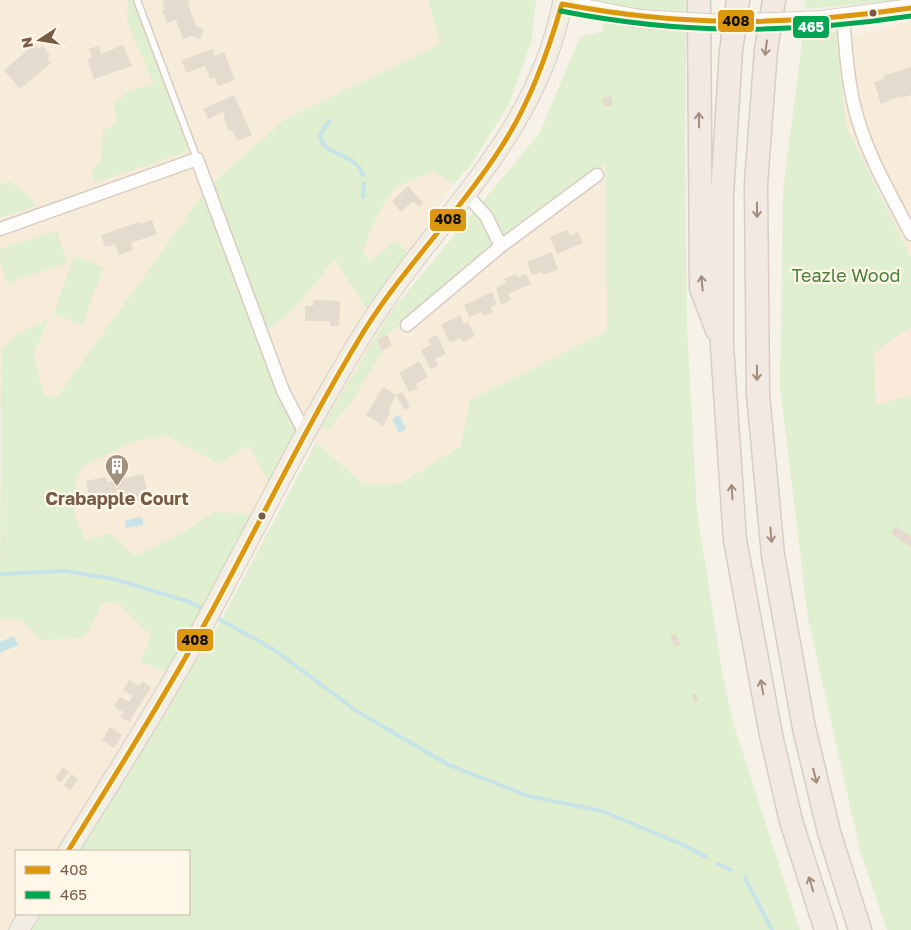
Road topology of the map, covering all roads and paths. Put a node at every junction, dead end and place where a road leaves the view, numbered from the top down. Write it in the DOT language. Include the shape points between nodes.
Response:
graph roads {
  1 [pos="137,0"];
  2 [pos="699,0"];
  3 [pos="738,0"];
  4 [pos="774,0"];
  5 [pos="562,2"];
  6 [pos="911,8"];
  7 [pos="843,18"];
  8 [pos="197,159"];
  9 [pos="597,175"];
  10 [pos="468,195"];
  11 [pos="0,229"];
  12 [pos="911,234"];
  13 [pos="500,246"];
  14 [pos="407,326"];
  15 [pos="722,346"];
  16 [pos="306,435"];
  17 [pos="69,850"];
  18 [pos="28,915"];
  19 [pos="20,930"];
  20 [pos="826,930"];
  21 [pos="860,930"];
  1 -- 8 [label="lane"];
  15 -- 2 [label="highway, one-way" via="702,288"];
  3 -- 15 [label="highway" via="731,51 722,194"];
  4 -- 21 [label="highway, one-way" via="766,50 756,184 758,404 773,555 804,728 829,832"];
  5 -- 7 [label="main road, bridge" via="640,19 723,24"];
  5 -- 10 [label="main road" via="549,50 532,94 514,128"];
  6 -- 7 [label="main road"];
  7 -- 12 [label="street" via="850,88 857,119"];
  8 -- 11 [label="street"];
  8 -- 16 [label="street" via="283,391"];
  9 -- 13 [label="street"];
  10 -- 13 [label="street" via="486,216"];
  10 -- 16 [label="main road" via="382,305"];
  13 -- 14 [label="street"];
  20 -- 15 [label="highway, one-way" via="792,821 770,735 736,540"];
  16 -- 17 [label="main road" via="154,713"];
  18 -- 19 [label="main road"];
}
